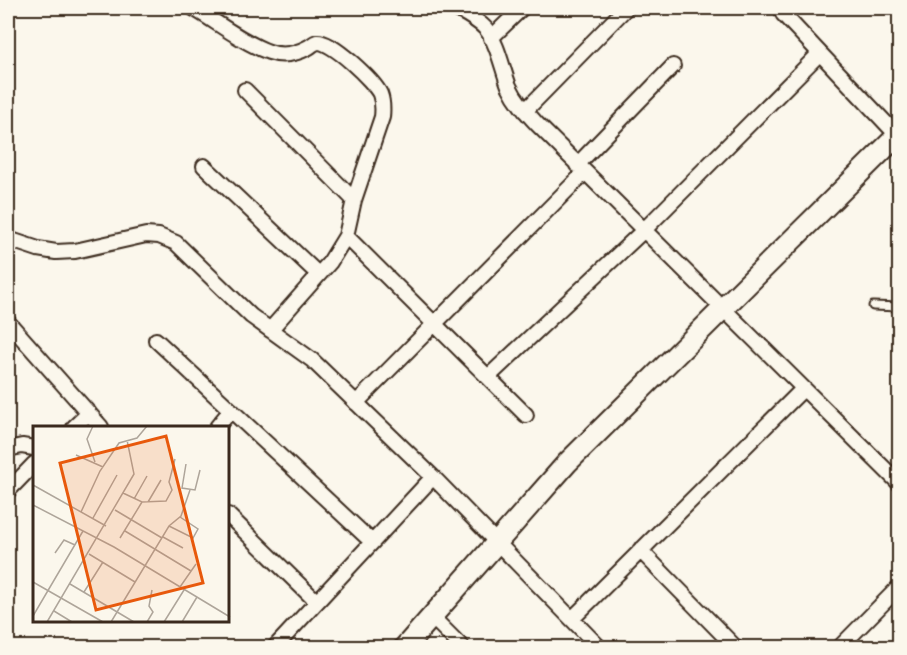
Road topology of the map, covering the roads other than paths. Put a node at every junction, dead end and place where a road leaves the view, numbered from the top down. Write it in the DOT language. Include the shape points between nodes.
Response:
graph roads {
  1 [pos="193,8"];
  2 [pos="455,8"];
  3 [pos="522,8"];
  4 [pos="626,8"];
  5 [pos="783,14"];
  6 [pos="491,38"];
  7 [pos="819,54"];
  8 [pos="674,66"];
  9 [pos="245,90"];
  10 [pos="525,111"];
  11 [pos="898,134"];
  12 [pos="204,166"];
  13 [pos="581,168"];
  14 [pos="354,200"];
  15 [pos="643,231"];
  16 [pos="346,236"];
  17 [pos="8,239"];
  18 [pos="318,274"];
  19 [pos="873,306"];
  20 [pos="900,307"];
  21 [pos="722,309"];
  22 [pos="8,322"];
  23 [pos="435,325"];
  24 [pos="270,330"];
  25 [pos="156,340"];
  26 [pos="488,377"];
  27 [pos="803,389"];
  28 [pos="356,403"];
  29 [pos="231,410"];
  30 [pos="89,413"];
  31 [pos="526,415"];
  32 [pos="75,426"];
  33 [pos="100,426"];
  34 [pos="218,426"];
  35 [pos="33,448"];
  36 [pos="8,449"];
  37 [pos="33,465"];
  38 [pos="433,477"];
  39 [pos="900,484"];
  40 [pos="8,491"];
  41 [pos="230,517"];
  42 [pos="372,542"];
  43 [pos="496,543"];
  44 [pos="640,550"];
  45 [pos="900,586"];
  46 [pos="316,601"];
  47 [pos="432,617"];
  48 [pos="572,619"];
  49 [pos="274,648"];
  50 [pos="404,648"];
  51 [pos="463,648"];
  52 [pos="600,648"];
  53 [pos="736,648"];
  54 [pos="839,648"];
  1 -- 14 [label="street" via="270,52 294,53 316,42 333,47 380,92 382,117"];
  2 -- 6 [label="street" via="474,19"];
  3 -- 6 [label="street"];
  4 -- 10 [label="street"];
  5 -- 7 [label="street"];
  6 -- 10 [label="street" via="510,88"];
  7 -- 11 [label="street"];
  7 -- 15 [label="street"];
  8 -- 13 [label="street"];
  9 -- 14 [label="street"];
  10 -- 13 [label="street"];
  11 -- 21 [label="street"];
  12 -- 18 [label="street"];
  13 -- 15 [label="street"];
  13 -- 23 [label="street"];
  14 -- 16 [label="street"];
  15 -- 21 [label="street"];
  15 -- 26 [label="street"];
  16 -- 18 [label="street"];
  16 -- 23 [label="street"];
  17 -- 24 [label="street" via="56,252 159,236 176,243"];
  18 -- 24 [label="street"];
  19 -- 20 [label="lane"];
  21 -- 27 [label="street"];
  21 -- 43 [label="street" via="567,463"];
  22 -- 30 [label="street"];
  23 -- 26 [label="street"];
  23 -- 28 [label="street"];
  24 -- 28 [label="street" via="312,360"];
  25 -- 29 [label="street"];
  26 -- 31 [label="street"];
  27 -- 39 [label="street"];
  27 -- 44 [label="street"];
  28 -- 38 [label="street"];
  29 -- 34 [label="street"];
  29 -- 42 [label="street"];
  30 -- 32 [label="street"];
  30 -- 33 [label="street"];
  35 -- 36 [label="street"];
  37 -- 40 [label="street"];
  38 -- 42 [label="street"];
  38 -- 43 [label="street"];
  41 -- 46 [label="street"];
  42 -- 46 [label="street"];
  43 -- 47 [label="street"];
  43 -- 48 [label="street"];
  44 -- 48 [label="street"];
  44 -- 53 [label="street"];
  45 -- 54 [label="street"];
  46 -- 49 [label="street"];
  47 -- 50 [label="street"];
  47 -- 51 [label="street"];
  48 -- 52 [label="street"];
}
